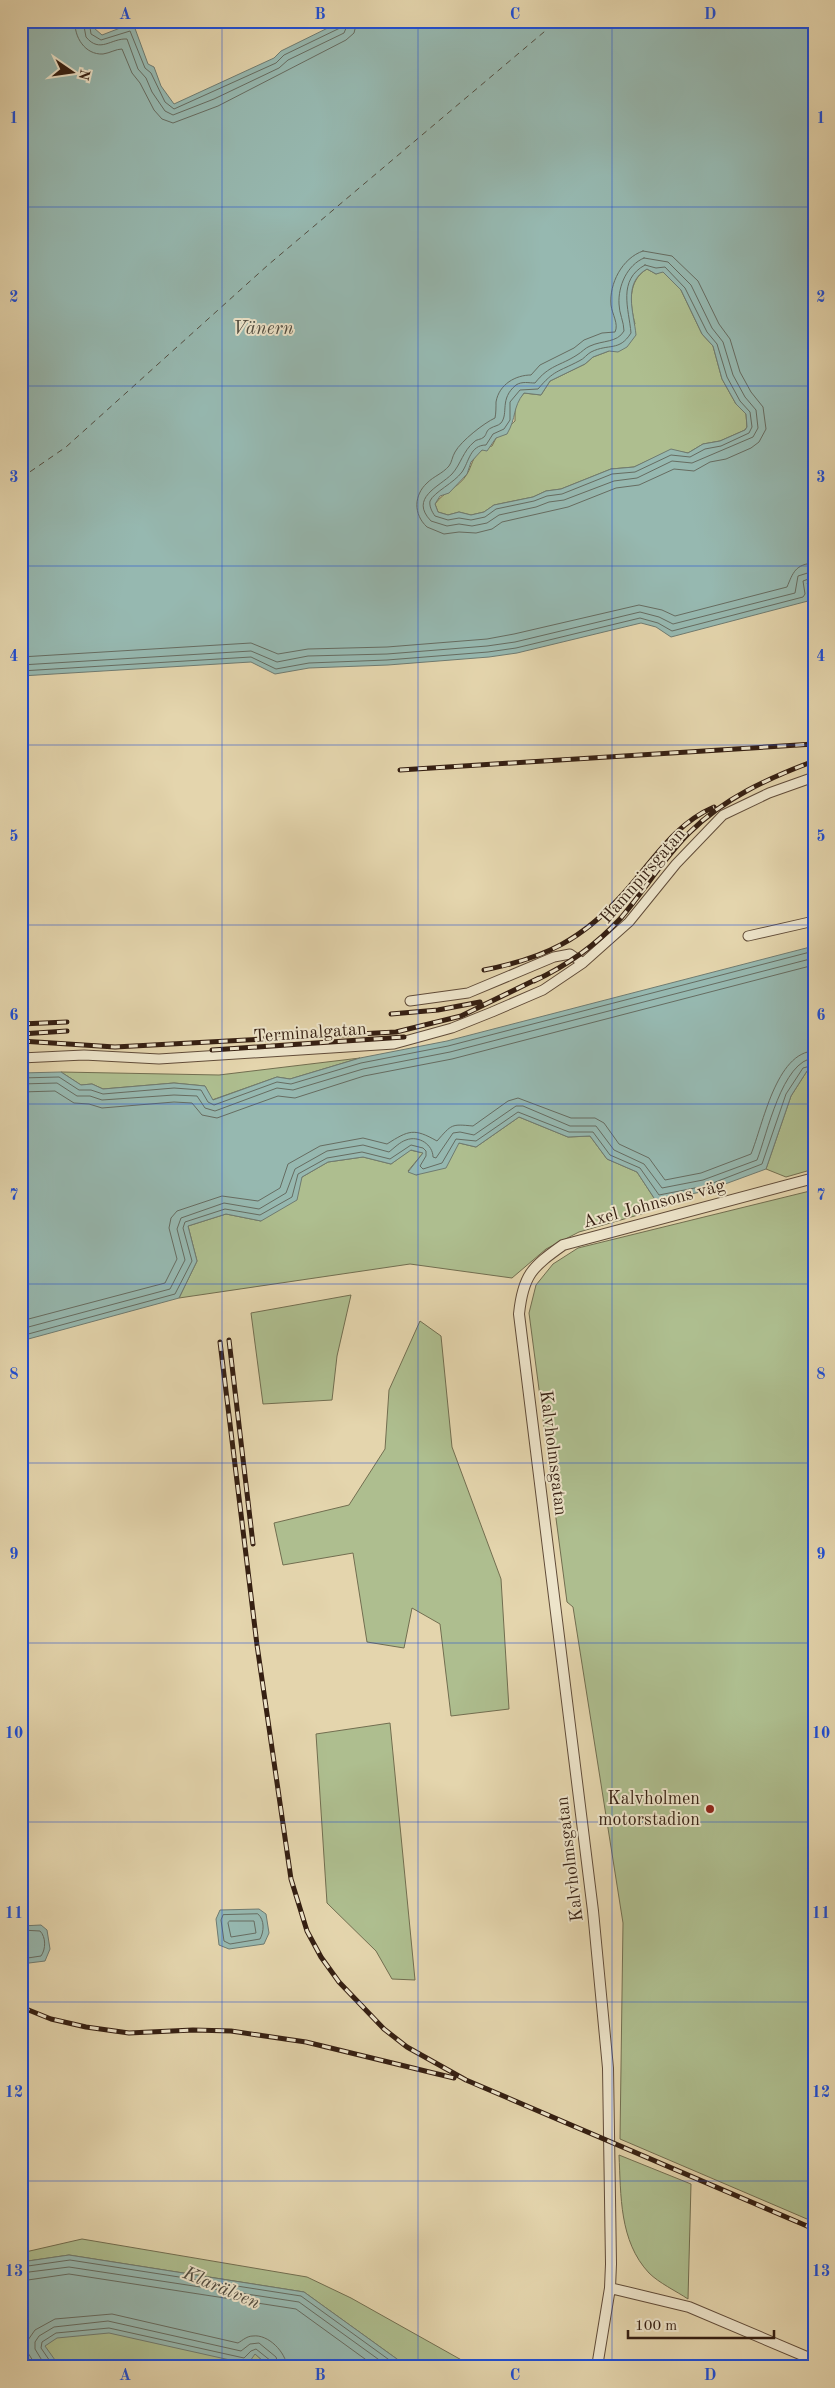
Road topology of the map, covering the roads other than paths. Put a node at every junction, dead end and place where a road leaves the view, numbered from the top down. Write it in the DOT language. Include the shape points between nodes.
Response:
graph roads {
  1 [pos="814,777"];
  2 [pos="814,921"];
  3 [pos="748,936"];
  4 [pos="583,963"];
  5 [pos="410,1002"];
  6 [pos="21,1058"];
  7 [pos="814,1178"];
  8 [pos="522,1289"];
  9 [pos="610,2288"];
  10 [pos="814,2360"];
  11 [pos="597,2367"];
  1 -- 4 [label="street, Hamnpirsgatan" via="769,793 723,815 676,864 629,922"];
  2 -- 3 [label="street"];
  4 -- 5 [label="street" via="570,954 554,957 468,993"];
  4 -- 6 [label="street, Terminalgatan" via="543,990 492,1012 452,1028 394,1044 158,1059 84,1055"];
  7 -- 8 [label="street, Axel Johnsons väg" via="564,1245 537,1264"];
  8 -- 9 [label="street, Kalvholmsgatan" via="519,1314 593,1911 608,2068 612,2213"];
  9 -- 10 [label="street" via="690,2307"];
  9 -- 11 [label="street, Kalvholmsgatan"];
}
